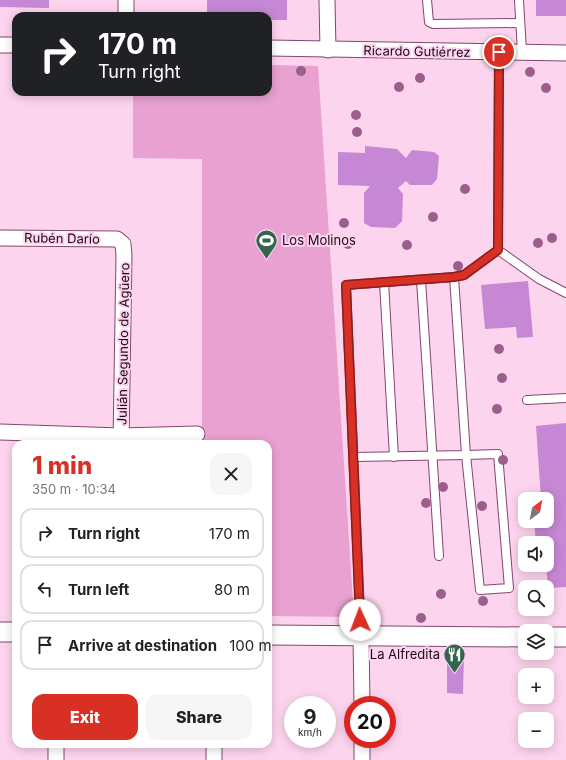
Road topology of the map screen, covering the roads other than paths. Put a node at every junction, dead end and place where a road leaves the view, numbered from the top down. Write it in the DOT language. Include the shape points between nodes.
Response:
graph roads {
  1 [pos="126,0"];
  2 [pos="327,0"];
  3 [pos="427,0"];
  4 [pos="519,0"];
  5 [pos="126,12"];
  6 [pos="520,23"];
  7 [pos="0,45"];
  8 [pos="12,45"];
  9 [pos="272,48"];
  10 [pos="328,50"];
  11 [pos="499,52"];
  12 [pos="522,52"];
  13 [pos="566,53"];
  14 [pos="0,238"];
  15 [pos="123,244"];
  16 [pos="498,250"];
  17 [pos="454,277"];
  18 [pos="421,280"];
  19 [pos="384,282"];
  20 [pos="566,293"];
  21 [pos="566,398"];
  22 [pos="526,400"];
  23 [pos="0,432"];
  24 [pos="197,434"];
  25 [pos="121,440"];
  26 [pos="466,455"];
  27 [pos="432,456"];
  28 [pos="354,457"];
  29 [pos="394,457"];
  30 [pos="439,556"];
  31 [pos="0,632"];
  32 [pos="12,632"];
  33 [pos="272,635"];
  34 [pos="361,636"];
  35 [pos="518,637"];
  36 [pos="554,637"];
  37 [pos="566,637"];
  38 [pos="362,696"];
  39 [pos="56,748"];
  40 [pos="214,748"];
  41 [pos="362,748"];
  42 [pos="56,760"];
  43 [pos="214,760"];
  44 [pos="362,760"];
  1 -- 5 [label="street"];
  2 -- 10 [label="street"];
  3 -- 6 [label="lane" via="429,22 433,24"];
  4 -- 6 [label="lane"];
  6 -- 12 [label="lane"];
  7 -- 8 [label="street"];
  9 -- 10 [label="street, Ricardo Gutiérrez"];
  10 -- 11 [label="street, Ricardo Gutiérrez"];
  11 -- 12 [label="street, Ricardo Gutiérrez"];
  11 -- 16 [label="lane"];
  12 -- 13 [label="street, Ricardo Gutiérrez"];
  14 -- 15 [label="street, Rubén Darío" via="117,239"];
  15 -- 25 [label="street, Julián Segundo de Agüero"];
  16 -- 17 [label="lane" via="464,275"];
  16 -- 20 [label="lane" via="539,279"];
  17 -- 18 [label="lane"];
  17 -- 26 [label="lane"];
  18 -- 19 [label="lane"];
  18 -- 27 [label="lane"];
  19 -- 28 [label="lane" via="346,285"];
  19 -- 29 [label="lane"];
  21 -- 22 [label="lane"];
  23 -- 25 [label="street"];
  24 -- 25 [label="street"];
  26 -- 26 [label="lane" via="480,590 509,588 498,454"];
  26 -- 27 [label="lane"];
  27 -- 29 [label="lane"];
  27 -- 30 [label="lane"];
  28 -- 29 [label="lane"];
  28 -- 34 [label="lane"];
  31 -- 32 [label="street"];
  33 -- 34 [label="street"];
  34 -- 35 [label="street"];
  34 -- 38 [label="street"];
  36 -- 37 [label="street"];
  39 -- 42 [label="street"];
  40 -- 43 [label="street"];
  41 -- 44 [label="street"];
}
